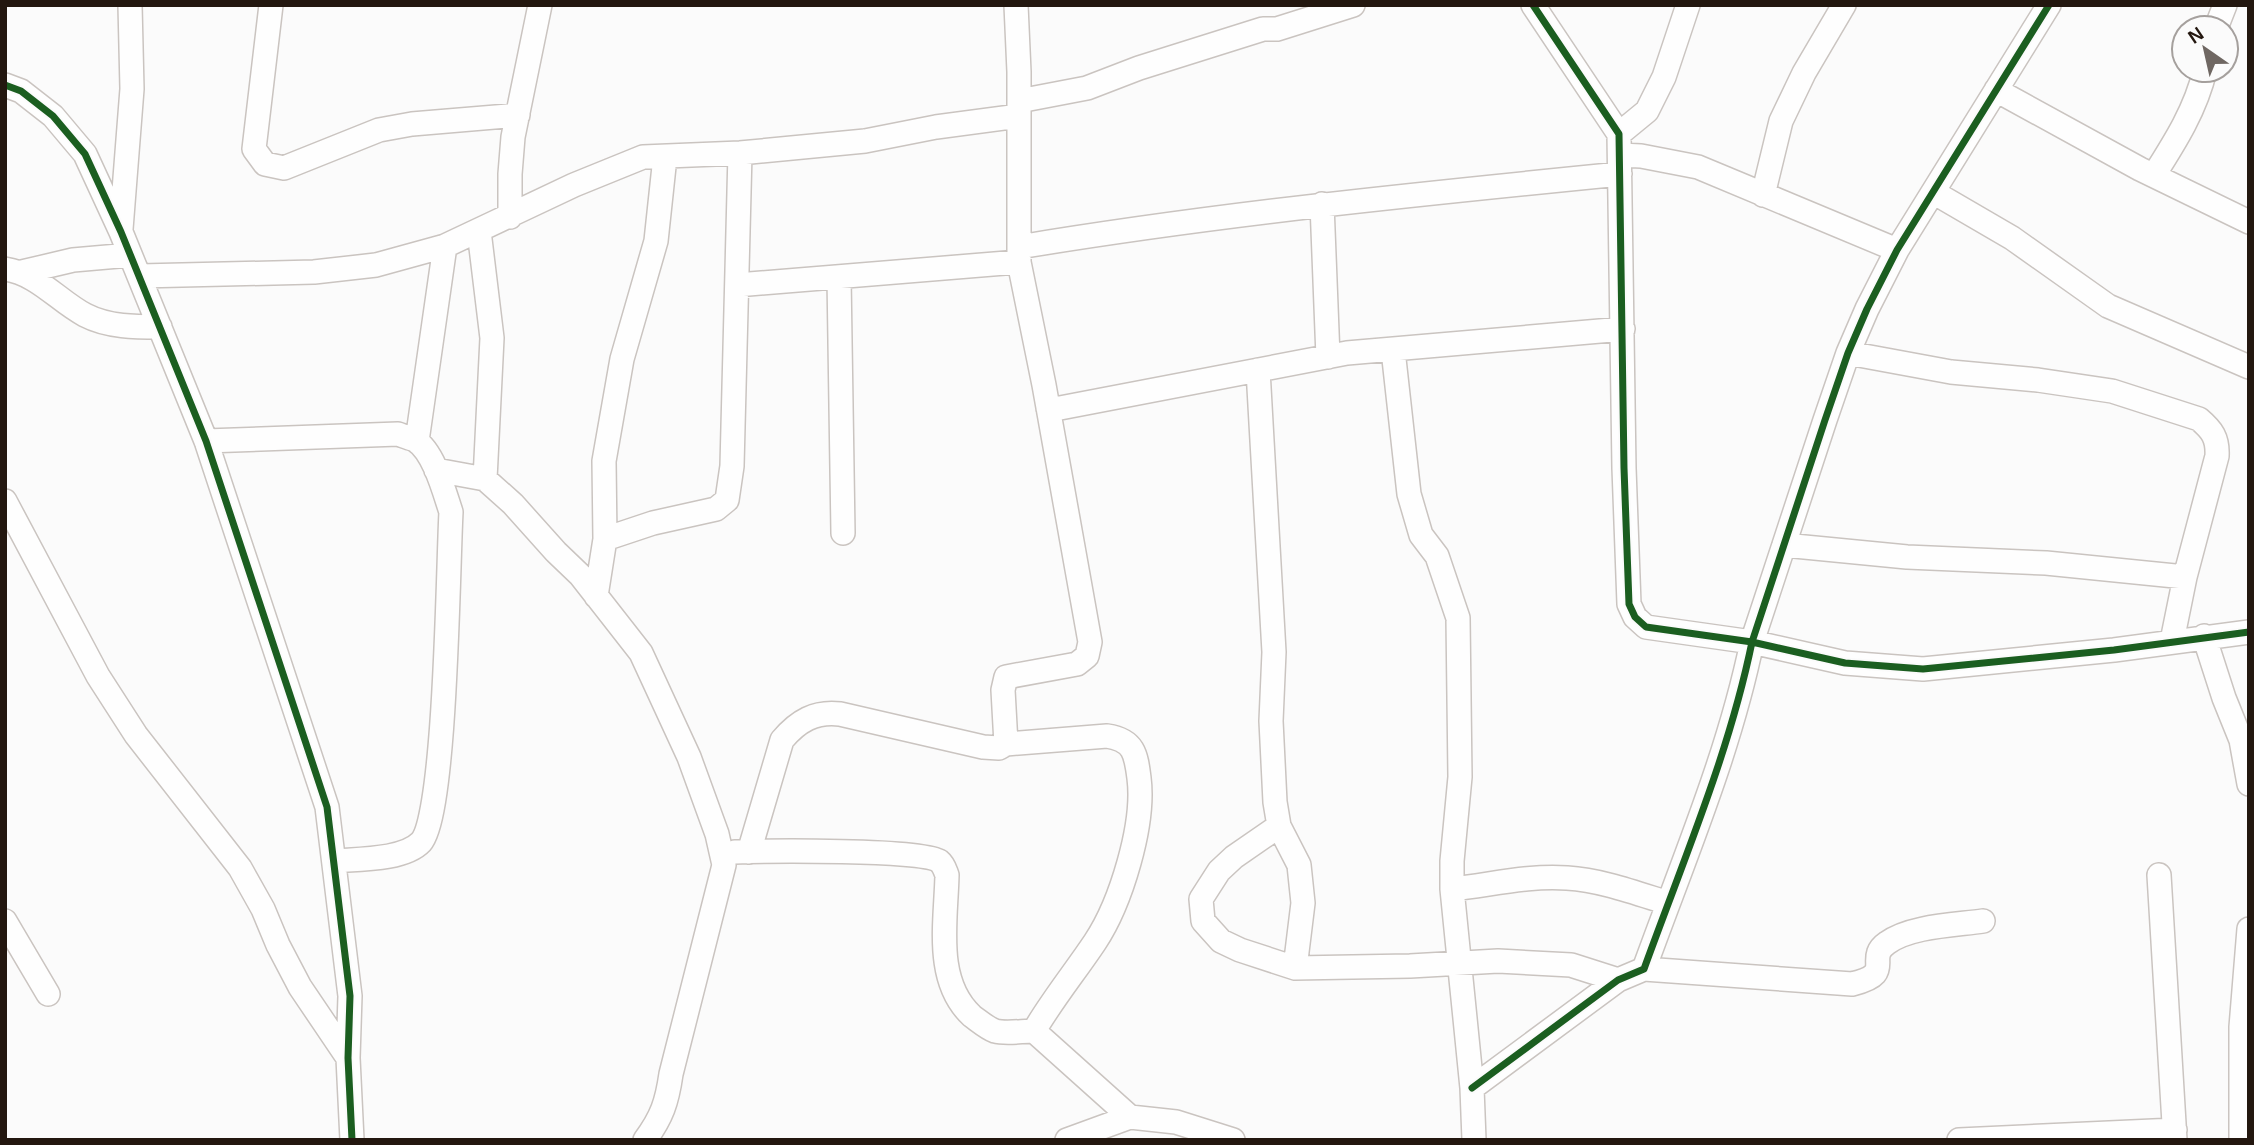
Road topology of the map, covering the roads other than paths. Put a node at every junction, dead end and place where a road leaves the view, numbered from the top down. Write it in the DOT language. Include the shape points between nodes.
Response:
graph roads {
  1 [pos="130,5"];
  2 [pos="271,5"];
  3 [pos="540,5"];
  4 [pos="1016,5"];
  5 [pos="1353,5"];
  6 [pos="1533,5"];
  7 [pos="1689,5"];
  8 [pos="1844,5"];
  9 [pos="2049,5"];
  10 [pos="2202,84"];
  11 [pos="5,85"];
  12 [pos="1996,90"];
  13 [pos="1019,108"];
  14 [pos="518,115"];
  15 [pos="740,153"];
  16 [pos="1620,154"];
  17 [pos="665,157"];
  18 [pos="2154,175"];
  19 [pos="1933,192"];
  20 [pos="1763,195"];
  21 [pos="1322,204"];
  22 [pos="510,217"];
  23 [pos="2249,222"];
  24 [pos="479,231"];
  25 [pos="121,232"];
  26 [pos="445,246"];
  27 [pos="1897,250"];
  28 [pos="131,255"];
  29 [pos="1019,255"];
  30 [pos="13,270"];
  31 [pos="140,276"];
  32 [pos="839,277"];
  33 [pos="737,285"];
  34 [pos="160,327"];
  35 [pos="1623,329"];
  36 [pos="1393,350"];
  37 [pos="1848,353"];
  38 [pos="1328,357"];
  39 [pos="2249,367"];
  40 [pos="1258,370"];
  41 [pos="1048,408"];
  42 [pos="206,441"];
  43 [pos="416,441"];
  44 [pos="436,470"];
  45 [pos="485,479"];
  46 [pos="5,501"];
  47 [pos="843,533"];
  48 [pos="605,539"];
  49 [pos="1784,545"];
  50 [pos="2185,577"];
  51 [pos="596,596"];
  52 [pos="2249,632"];
  53 [pos="2204,636"];
  54 [pos="2172,641"];
  55 [pos="1752,642"];
  56 [pos="1006,744"];
  57 [pos="2249,784"];
  58 [pos="1279,826"];
  59 [pos="749,852"];
  60 [pos="722,853"];
  61 [pos="334,861"];
  62 [pos="2159,875"];
  63 [pos="1452,889"];
  64 [pos="1668,902"];
  65 [pos="5,921"];
  66 [pos="1983,921"];
  67 [pos="2249,929"];
  68 [pos="1459,963"];
  69 [pos="1295,968"];
  70 [pos="1644,969"];
  71 [pos="1618,980"];
  72 [pos="48,994"];
  73 [pos="1034,1031"];
  74 [pos="348,1058"];
  75 [pos="1472,1088"];
  76 [pos="1130,1117"];
  77 [pos="2175,1135"];
  78 [pos="352,1140"];
  79 [pos="645,1140"];
  80 [pos="1067,1140"];
  81 [pos="1233,1140"];
  82 [pos="1474,1140"];
  83 [pos="1959,1140"];
  84 [pos="2241,1140"];
  1 -- 25 [label="street" via="132,89"];
  2 -- 14 [label="street" via="254,149 265,164 284,168 379,130"];
  3 -- 14 [label="street"];
  4 -- 13 [label="street"];
  5 -- 13 [label="street" via="1277,29 1263,29"];
  6 -- 16 [label="street"];
  7 -- 16 [label="street" via="1664,77"];
  8 -- 20 [label="street" via="1781,121"];
  9 -- 12 [label="street"];
  10 -- 18 [label="street" via="2184,127"];
  11 -- 25 [label="street" via="21,91 53,116 85,154"];
  12 -- 18 [label="street"];
  12 -- 19 [label="street"];
  13 -- 15 [label="street" via="864,141"];
  13 -- 29 [label="street"];
  14 -- 22 [label="street"];
  15 -- 17 [label="street"];
  15 -- 33 [label="street"];
  16 -- 20 [label="street" via="1698,167"];
  16 -- 21 [label="street"];
  16 -- 35 [label="street"];
  17 -- 22 [label="street" via="620,166"];
  17 -- 48 [label="street" via="656,241 622,359 604,461"];
  18 -- 23 [label="street"];
  19 -- 27 [label="street"];
  19 -- 39 [label="street" via="2012,237 2108,306"];
  20 -- 27 [label="street"];
  21 -- 29 [label="street" via="1147,226"];
  21 -- 38 [label="street"];
  22 -- 24 [label="street"];
  24 -- 26 [label="street"];
  24 -- 45 [label="street" via="492,338"];
  25 -- 28 [label="street"];
  26 -- 31 [label="street" via="376,265 314,272"];
  26 -- 43 [label="street"];
  27 -- 37 [label="street"];
  28 -- 30 [label="street"];
  28 -- 31 [label="street"];
  29 -- 32 [label="street"];
  29 -- 41 [label="street"];
  30 -- 34 [label="street" via="52,290 87,317 127,327"];
  31 -- 34 [label="street"];
  32 -- 33 [label="street"];
  32 -- 47 [label="street"];
  33 -- 48 [label="street" via="727,500 716,509"];
  34 -- 42 [label="street"];
  35 -- 36 [label="street"];
  35 -- 55 [label="street" via="1629,604 1646,627"];
  36 -- 38 [label="street"];
  36 -- 63 [label="street" via="1409,494 1421,535 1437,556 1458,618 1460,777"];
  37 -- 49 [label="street"];
  37 -- 50 [label="street" via="1951,372 2112,391 2199,419 2218,441"];
  38 -- 40 [label="street"];
  40 -- 41 [label="street"];
  40 -- 58 [label="street"];
  41 -- 56 [label="street" via="1090,642 1087,656 1077,664 1006,677"];
  42 -- 43 [label="street" via="398,434"];
  42 -- 61 [label="street" via="327,807"];
  43 -- 44 [label="street"];
  44 -- 45 [label="street"];
  44 -- 61 [label="street" via="450,512 439,740 428,829 420,842 402,854"];
  45 -- 51 [label="street"];
  46 -- 74 [label="street" via="98,676 136,735 240,868 299,987"];
  48 -- 51 [label="street"];
  49 -- 50 [label="street"];
  49 -- 55 [label="street"];
  50 -- 54 [label="street"];
  51 -- 60 [label="street" via="641,653 689,757"];
  52 -- 53 [label="street"];
  53 -- 54 [label="street"];
  53 -- 57 [label="street" via="2241,740"];
  54 -- 55 [label="street" via="1923,669 1845,663"];
  55 -- 64 [label="street" via="1731,728"];
  56 -- 59 [label="street" via="983,747 840,713 807,717 782,740"];
  56 -- 73 [label="street" via="1121,738 1137,760 1141,789 1130,862 1107,921"];
  58 -- 69 [label="street" via="1299,865 1303,903"];
  58 -- 69 [label="street" via="1219,871 1201,899 1203,921 1221,941"];
  59 -- 60 [label="street"];
  59 -- 73 [label="street" via="903,853 938,861 947,875 945,962 950,985 963,1007 996,1031"];
  60 -- 79 [label="street" via="717,901 667,1102"];
  61 -- 74 [label="street" via="350,996"];
  62 -- 77 [label="street"];
  63 -- 64 [label="street" via="1567,878"];
  63 -- 68 [label="street"];
  64 -- 70 [label="street"];
  65 -- 72 [label="street"];
  66 -- 70 [label="street" via="1900,935 1884,945 1877,973 1870,980 1852,984"];
  67 -- 84 [label="street" via="2241,1027"];
  68 -- 69 [label="street"];
  68 -- 71 [label="street" via="1571,965"];
  68 -- 75 [label="street"];
  70 -- 71 [label="street"];
  71 -- 75 [label="street"];
  73 -- 76 [label="street"];
  74 -- 78 [label="street"];
  75 -- 82 [label="street"];
  76 -- 80 [label="street"];
  76 -- 81 [label="street" via="1176,1122"];
  77 -- 83 [label="street"];
}
